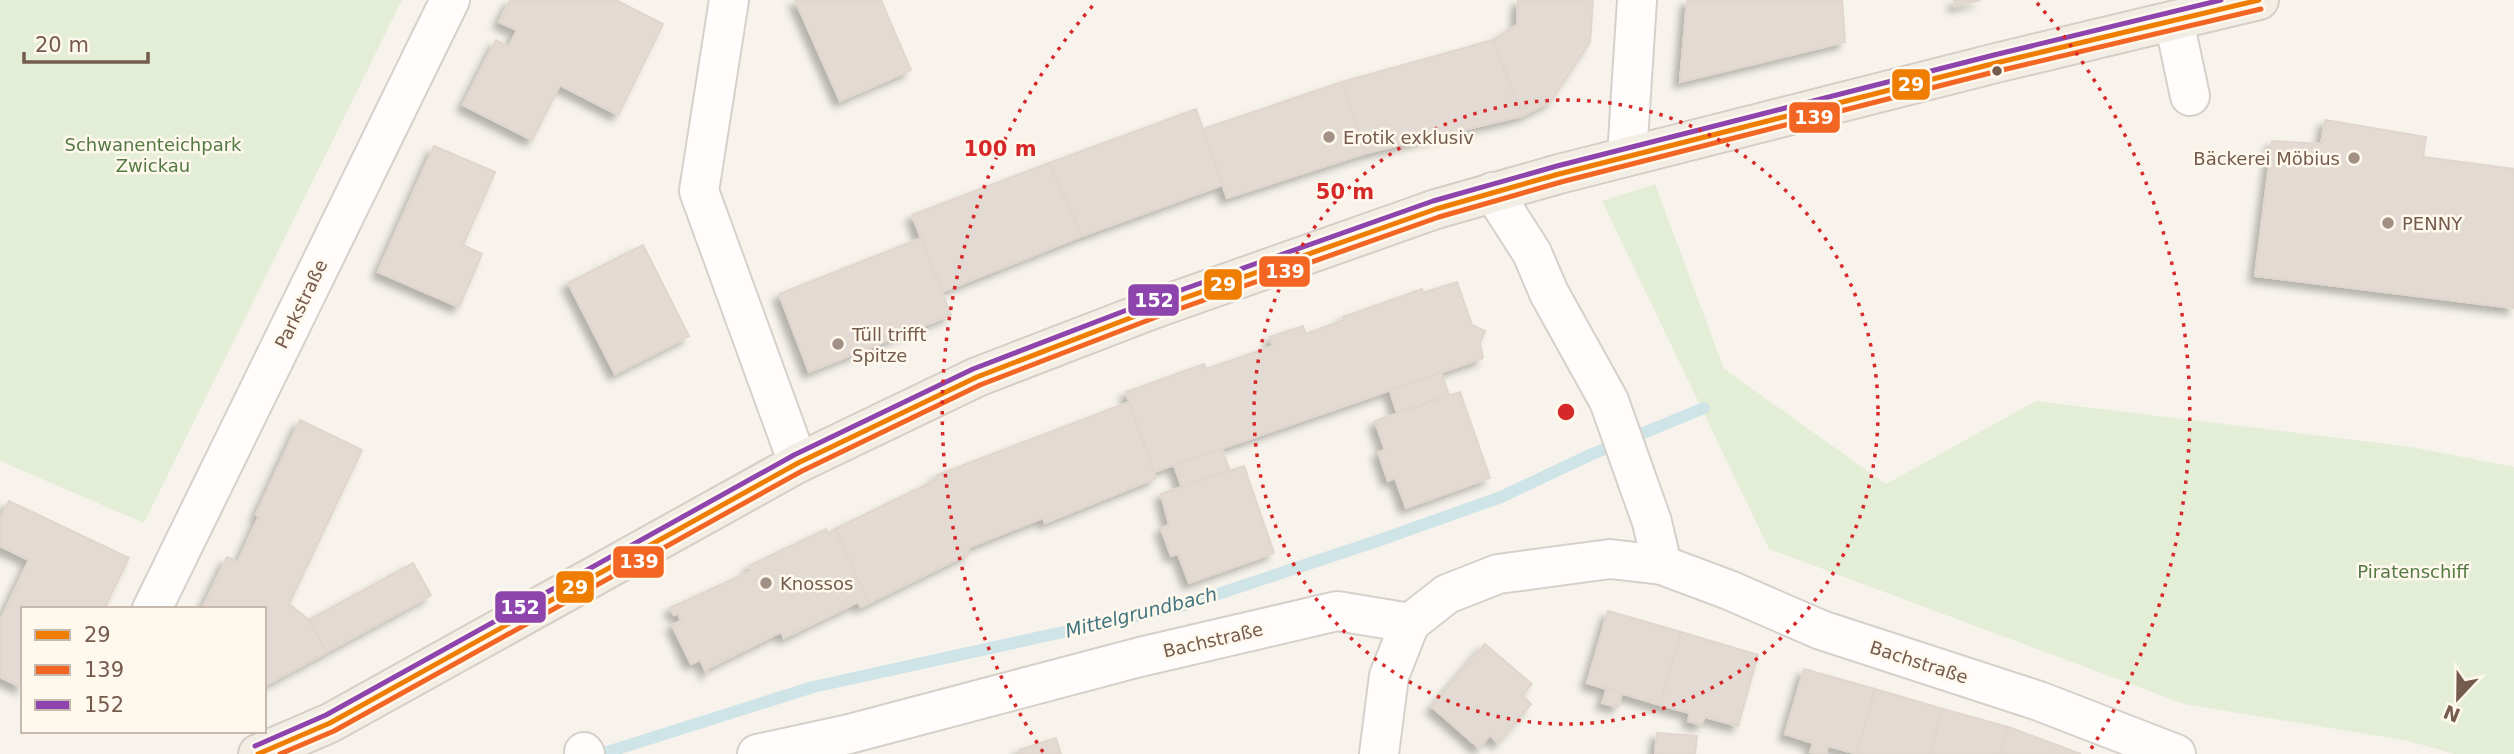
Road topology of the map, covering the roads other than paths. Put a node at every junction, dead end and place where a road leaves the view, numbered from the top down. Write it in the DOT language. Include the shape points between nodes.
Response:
graph roads {
  1 [pos="450,0"];
  2 [pos="729,0"];
  3 [pos="1637,0"];
  4 [pos="2259,0"];
  5 [pos="2174,21"];
  6 [pos="2190,96"];
  7 [pos="1627,156"];
  8 [pos="1493,192"];
  9 [pos="798,463"];
  10 [pos="1662,565"];
  11 [pos="153,607"];
  12 [pos="1410,623"];
  13 [pos="258,754"];
  14 [pos="757,754"];
  15 [pos="1379,754"];
  16 [pos="2176,754"];
  1 -- 11 [label="street, Parkstraße"];
  2 -- 9 [label="street" via="699,191"];
  3 -- 7 [label="street"];
  4 -- 5 [label="main road"];
  5 -- 6 [label="street"];
  5 -- 7 [label="main road"];
  7 -- 8 [label="main road"];
  8 -- 9 [label="main road" via="1230,282 990,372"];
  8 -- 10 [label="street" via="1532,253 1609,401 1652,522"];
  9 -- 13 [label="main road" via="330,723"];
  10 -- 12 [label="street, Bachstraße" via="1609,559 1498,573 1447,594"];
  10 -- 16 [label="street, Bachstraße" via="1821,630 2039,701"];
  12 -- 14 [label="street, Bachstraße" via="1337,611"];
  12 -- 15 [label="street" via="1387,685"];
}
